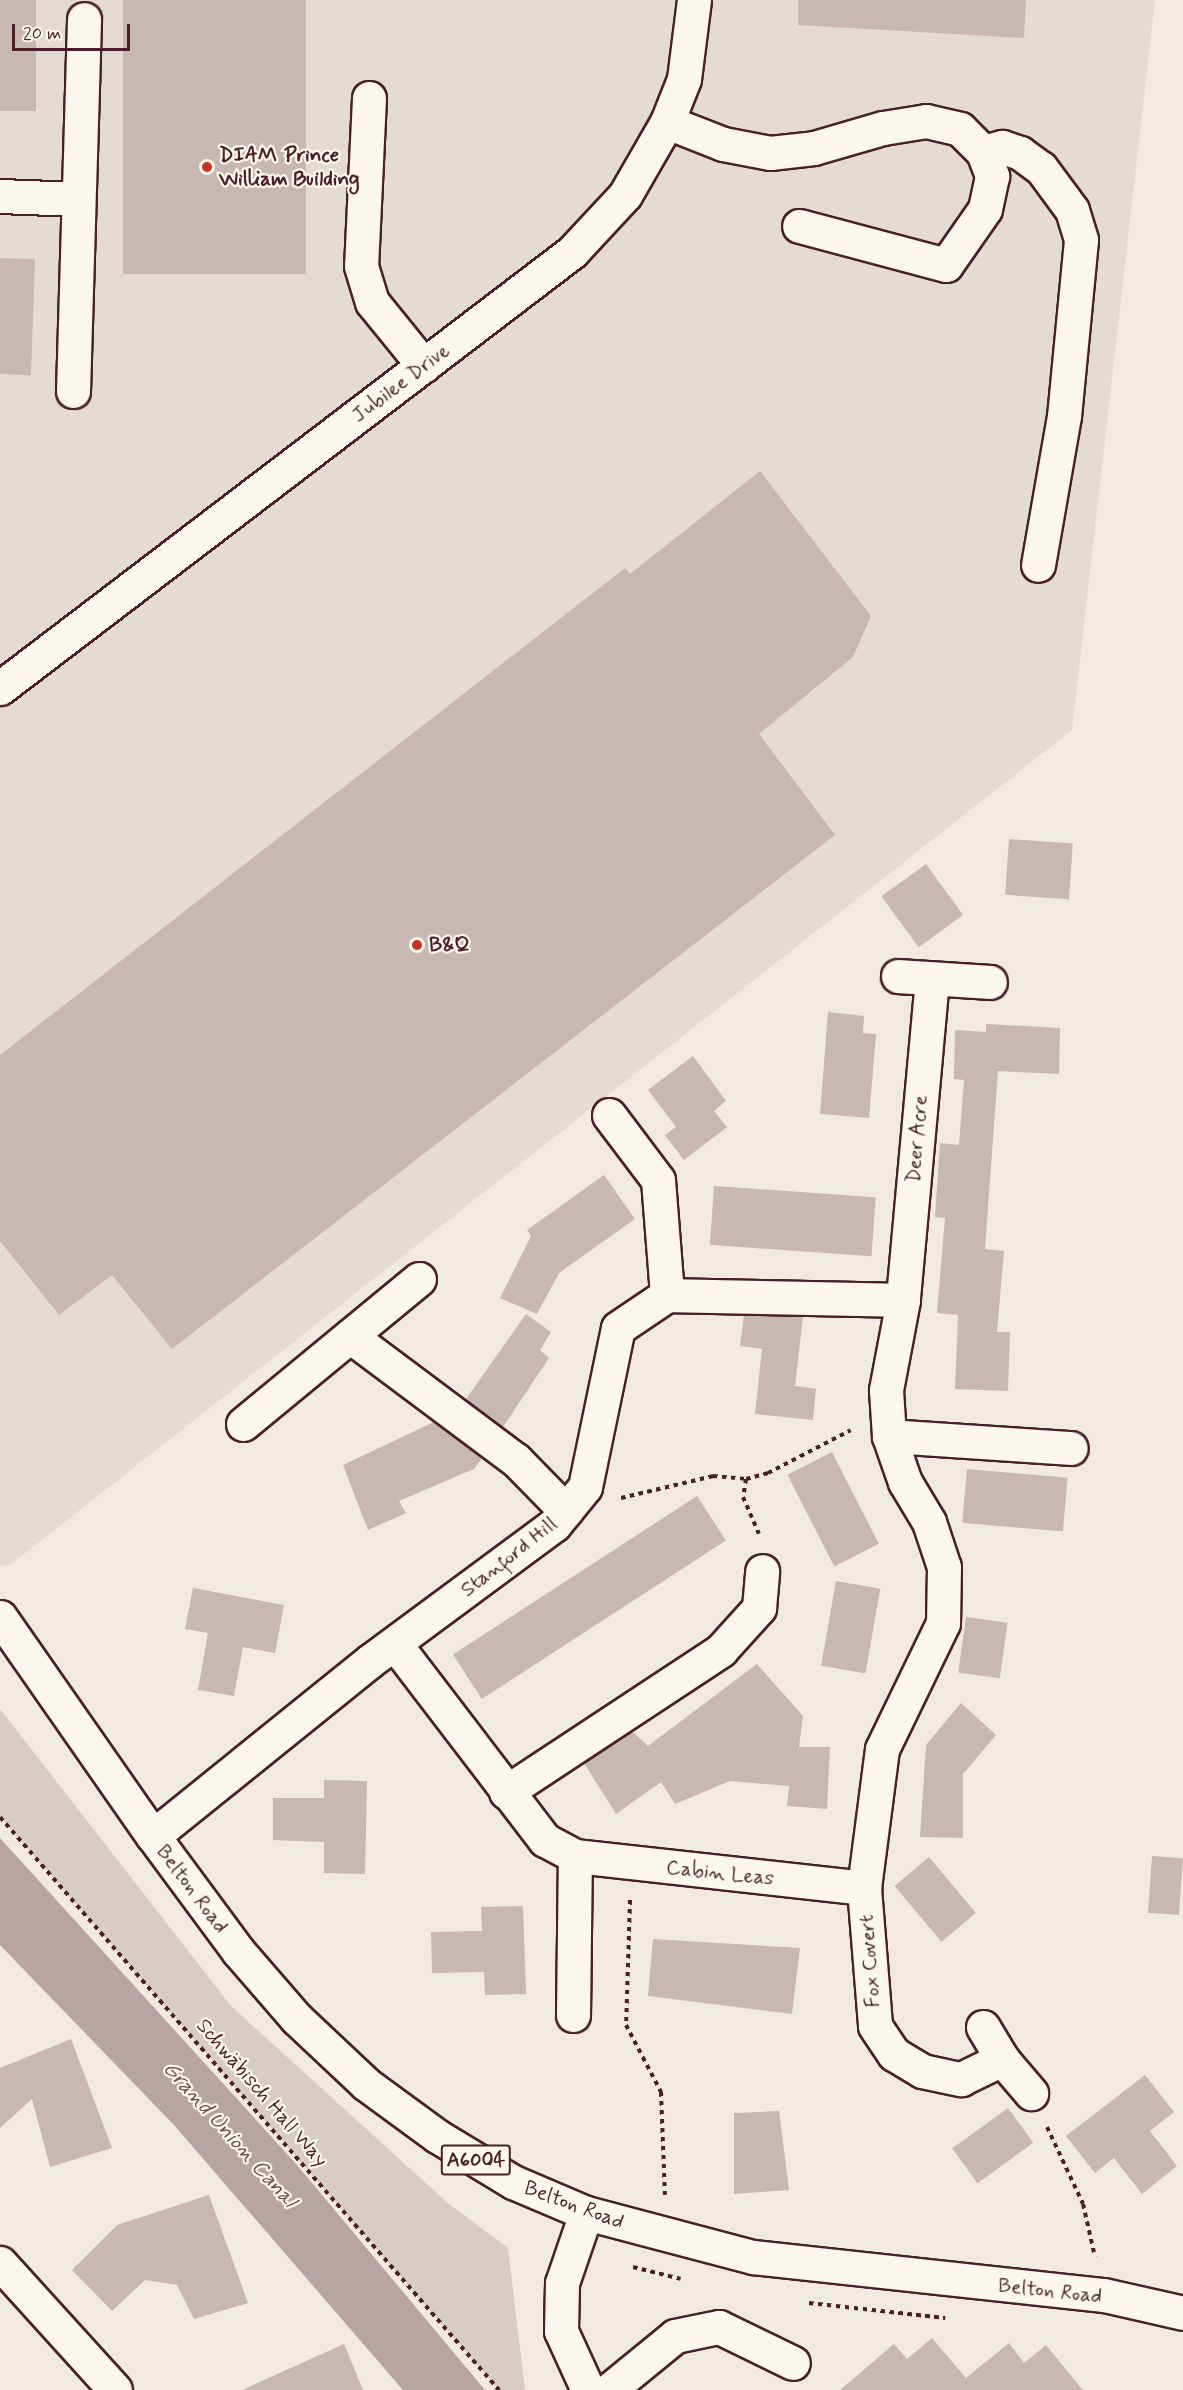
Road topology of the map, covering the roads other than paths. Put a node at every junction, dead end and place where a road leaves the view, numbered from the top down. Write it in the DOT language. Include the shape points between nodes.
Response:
graph roads {
  1 [pos="694,0"];
  2 [pos="84,19"];
  3 [pos="369,98"];
  4 [pos="667,122"];
  5 [pos="983,152"];
  6 [pos="0,196"];
  7 [pos="78,199"];
  8 [pos="800,226"];
  9 [pos="424,366"];
  10 [pos="73,391"];
  11 [pos="1038,565"];
  12 [pos="0,688"];
  13 [pos="898,976"];
  14 [pos="932,979"];
  15 [pos="990,982"];
  16 [pos="609,1115"];
  17 [pos="419,1279"];
  18 [pos="667,1295"];
  19 [pos="903,1300"];
  20 [pos="350,1336"];
  21 [pos="243,1424"];
  22 [pos="888,1424"];
  23 [pos="1071,1448"];
  24 [pos="566,1511"];
  25 [pos="762,1571"];
  26 [pos="0,1617"];
  27 [pos="395,1644"];
  28 [pos="506,1792"];
  29 [pos="153,1836"];
  30 [pos="575,1856"];
  31 [pos="864,1888"];
  32 [pos="573,2015"];
  33 [pos="983,2027"];
  34 [pos="1002,2059"];
  35 [pos="1031,2094"];
  36 [pos="586,2213"];
  37 [pos="0,2263"];
  38 [pos="1183,2313"];
  39 [pos="793,2363"];
  40 [pos="116,2390"];
  41 [pos="588,2390"];
  42 [pos="609,2390"];
  1 -- 4 [label="street, Jubilee Drive" via="684,79"];
  2 -- 7 [label="street"];
  3 -- 9 [label="street" via="362,266 372,302"];
  4 -- 5 [label="street" via="723,144 770,153 814,148 883,128 926,121 960,129"];
  4 -- 9 [label="street, Jubilee Drive" via="625,195 572,252"];
  5 -- 8 [label="street" via="992,176 985,209 946,265"];
  5 -- 11 [label="street" via="1002,147 1020,153 1041,168 1072,210 1081,240 1064,416"];
  6 -- 7 [label="street"];
  7 -- 10 [label="street"];
  9 -- 12 [label="street, Jubilee Drive"];
  13 -- 14 [label="street"];
  14 -- 15 [label="street"];
  14 -- 19 [label="street, Deer Acre"];
  16 -- 18 [label="street" via="658,1180"];
  17 -- 20 [label="street"];
  18 -- 19 [label="street"];
  18 -- 24 [label="street, Stanford Hill" via="618,1328 585,1487"];
  19 -- 22 [label="street, Deer Acre" via="886,1390"];
  20 -- 21 [label="street"];
  20 -- 24 [label="street" via="516,1460"];
  22 -- 23 [label="street"];
  22 -- 31 [label="street, Fox Covert" via="905,1482 929,1522 944,1567 943,1623 882,1749"];
  24 -- 27 [label="street, Stanford Hill" via="554,1525"];
  25 -- 28 [label="street" via="759,1608 721,1650"];
  26 -- 29 [label="street, Belton Road / A6004"];
  27 -- 28 [label="street, Cabin Leas"];
  27 -- 29 [label="street, Stanford Hill"];
  28 -- 30 [label="street, Cabin Leas" via="545,1840"];
  29 -- 36 [label="street, Belton Road / A6004" via="245,1959 296,2018 366,2084 437,2136 513,2182"];
  30 -- 31 [label="street, Cabin Leas"];
  30 -- 32 [label="street"];
  31 -- 34 [label="street, Fox Covert" via="875,2026 894,2054 922,2072 961,2079"];
  33 -- 34 [label="street"];
  34 -- 35 [label="street"];
  36 -- 38 [label="street, Belton Road / A6004" via="753,2257 1104,2295"];
  36 -- 41 [label="street" via="562,2283 561,2331"];
  37 -- 40 [label="street"];
  39 -- 42 [label="street" via="719,2327 675,2336"];
}
